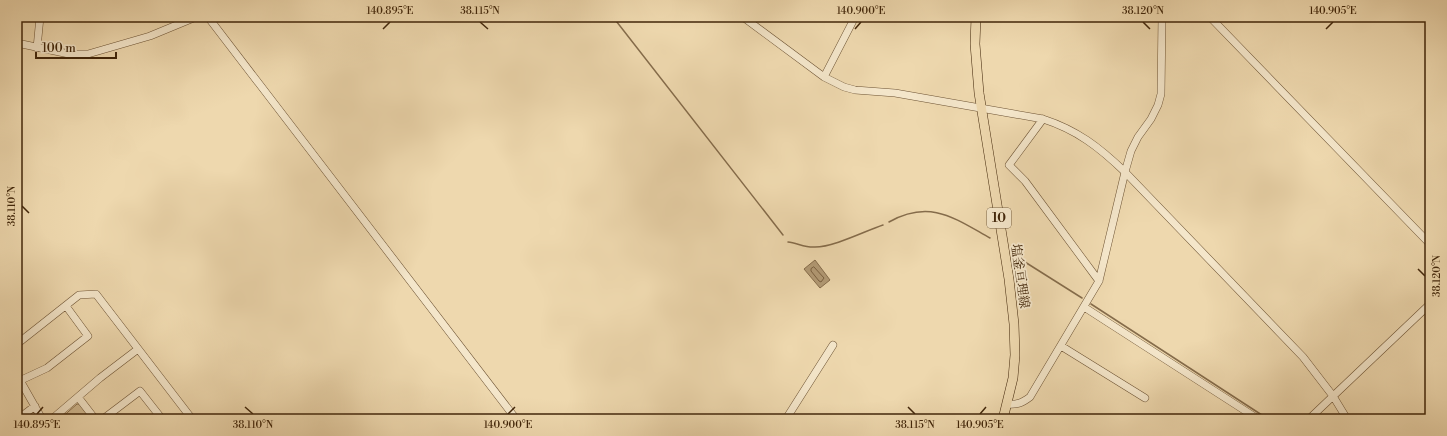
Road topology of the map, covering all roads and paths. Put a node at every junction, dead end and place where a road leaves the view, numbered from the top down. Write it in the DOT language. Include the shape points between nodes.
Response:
graph roads {
  1 [pos="40,17"];
  2 [pos="196,17"];
  3 [pos="208,17"];
  4 [pos="744,17"];
  5 [pos="855,17"];
  6 [pos="976,17"];
  7 [pos="1162,17"];
  8 [pos="1210,17"];
  9 [pos="17,43"];
  10 [pos="37,48"];
  11 [pos="824,77"];
  12 [pos="982,107"];
  13 [pos="1043,119"];
  14 [pos="1125,172"];
  15 [pos="1430,244"];
  16 [pos="1099,282"];
  17 [pos="1430,304"];
  18 [pos="66,306"];
  19 [pos="1084,307"];
  20 [pos="17,344"];
  21 [pos="834,345"];
  22 [pos="1060,346"];
  23 [pos="138,349"];
  24 [pos="18,379"];
  25 [pos="1333,396"];
  26 [pos="78,397"];
  27 [pos="1144,398"];
  28 [pos="1007,404"];
  29 [pos="35,406"];
  30 [pos="18,419"];
  31 [pos="42,419"];
  32 [pos="52,419"];
  33 [pos="95,419"];
  34 [pos="103,419"];
  35 [pos="162,419"];
  36 [pos="192,419"];
  37 [pos="516,419"];
  38 [pos="786,419"];
  39 [pos="1003,419"];
  40 [pos="1258,419"];
  41 [pos="1309,419"];
  42 [pos="1347,419"];
  1 -- 10 [label="street"];
  2 -- 10 [label="street" via="150,36 88,54 69,54"];
  3 -- 37 [label="street"];
  4 -- 11 [label="street"];
  5 -- 11 [label="street"];
  6 -- 12 [label="main road, 塩釜亘理線 / 10" via="977,72"];
  7 -- 14 [label="street" via="1161,94 1151,119 1131,151"];
  8 -- 15 [label="street"];
  9 -- 10 [label="street"];
  11 -- 12 [label="street" via="850,89 895,93"];
  12 -- 13 [label="street"];
  12 -- 28 [label="main road, 塩釜亘理線 / 10" via="1014,324 1015,355"];
  13 -- 14 [label="street" via="1082,136"];
  13 -- 16 [label="street" via="1009,165 1025,181"];
  14 -- 16 [label="street"];
  14 -- 25 [label="street" via="1303,357"];
  16 -- 19 [label="street"];
  17 -- 25 [label="street"];
  18 -- 20 [label="street"];
  18 -- 23 [label="street" via="80,295 96,294"];
  18 -- 24 [label="street" via="88,336 47,368"];
  19 -- 22 [label="street"];
  19 -- 40 [label="street"];
  21 -- 38 [label="street"];
  22 -- 27 [label="street"];
  22 -- 28 [label="street" via="1030,397 1023,403"];
  23 -- 26 [label="street"];
  23 -- 36 [label="street"];
  24 -- 29 [label="street"];
  25 -- 41 [label="street"];
  25 -- 42 [label="street"];
  26 -- 32 [label="street"];
  26 -- 33 [label="street"];
  28 -- 39 [label="main road, 塩釜亘理線 / 10"];
  29 -- 30 [label="street"];
  29 -- 31 [label="street"];
  34 -- 35 [label="street" via="140,391"];
}
